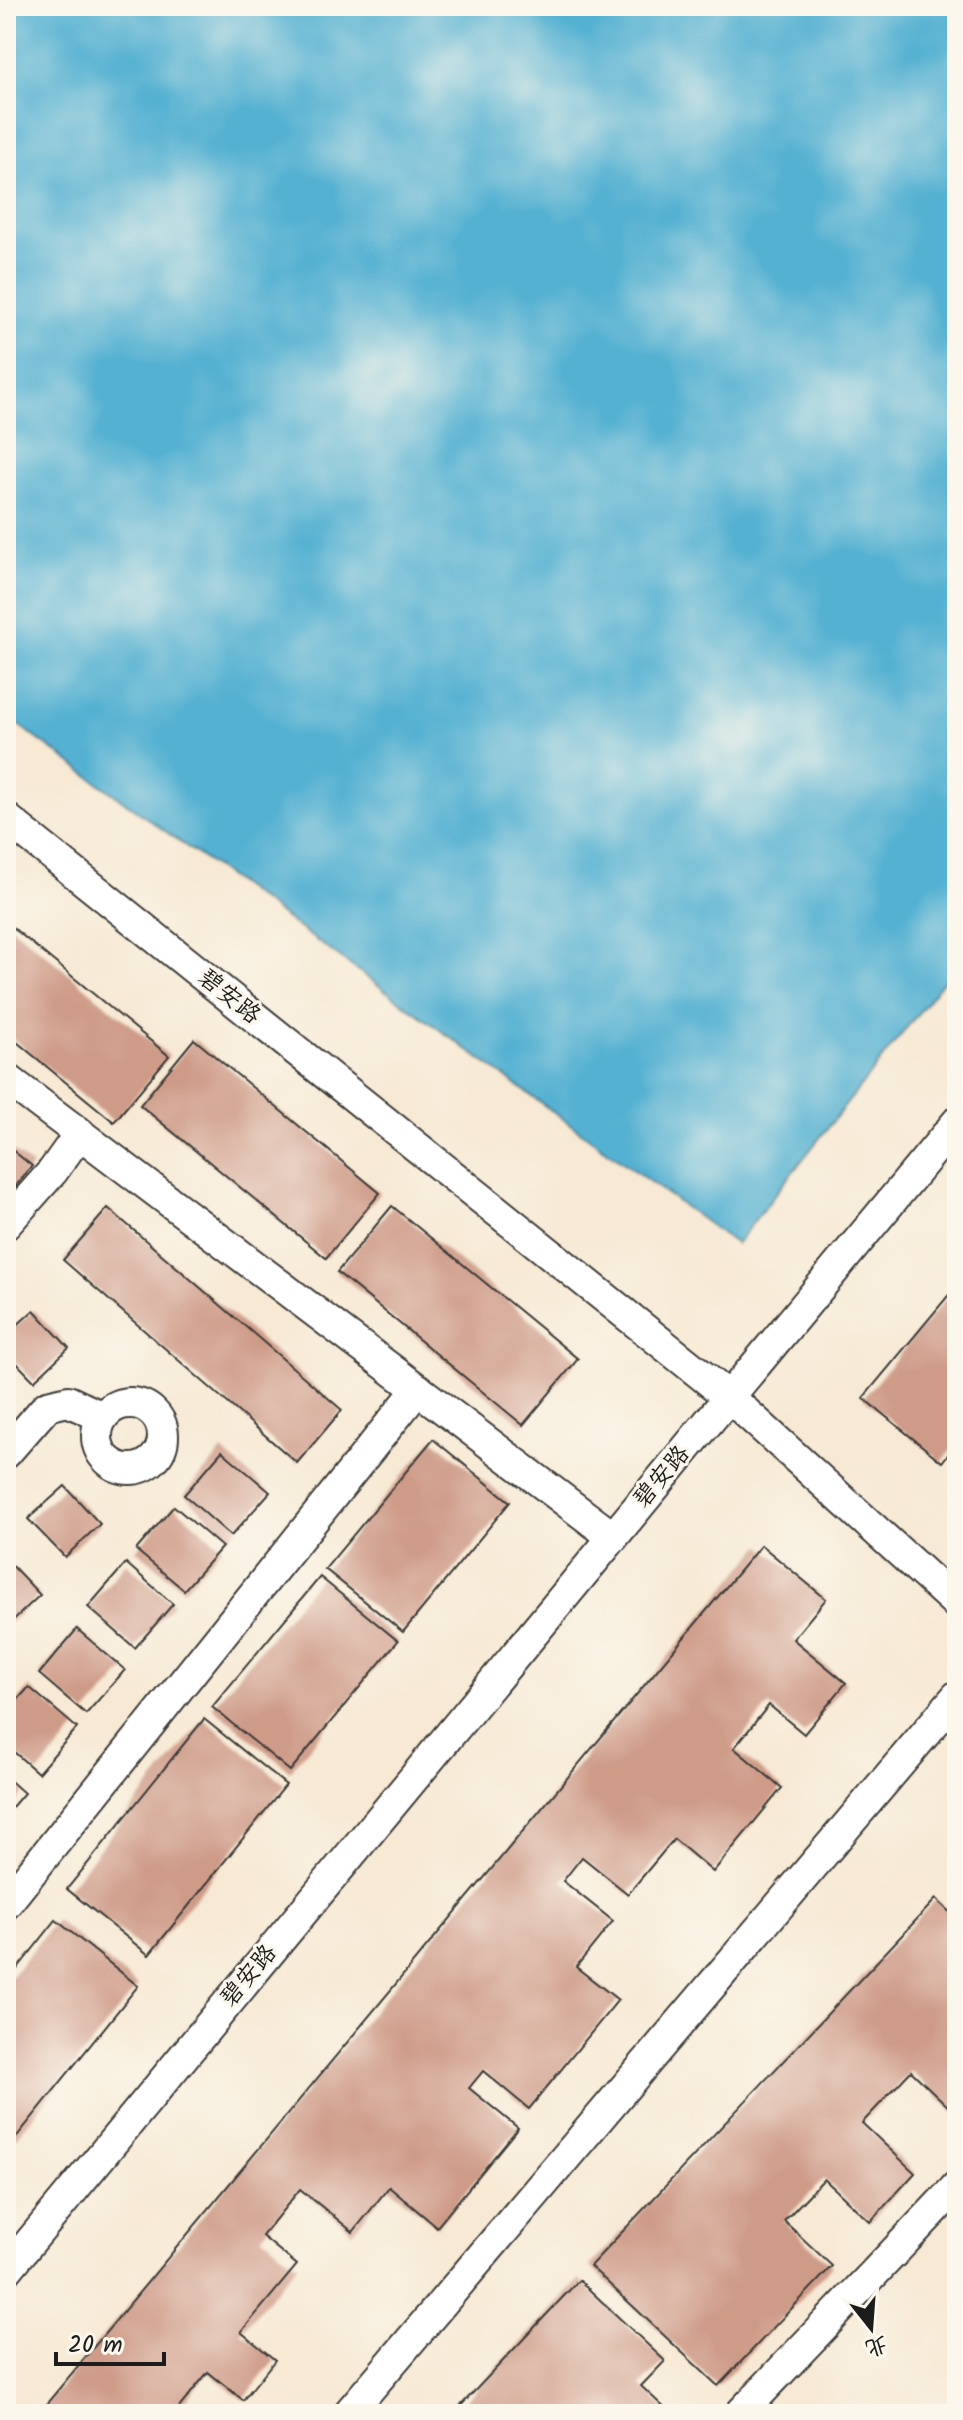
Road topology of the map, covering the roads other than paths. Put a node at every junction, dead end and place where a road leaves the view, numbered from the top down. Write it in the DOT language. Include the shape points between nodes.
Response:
graph roads {
  1 [pos="6,818"];
  2 [pos="6,1078"];
  3 [pos="957,1122"];
  4 [pos="80,1133"];
  5 [pos="6,1224"];
  6 [pos="418,1389"];
  7 [pos="729,1397"];
  8 [pos="102,1417"];
  9 [pos="6,1453"];
  10 [pos="613,1537"];
  11 [pos="957,1604"];
  12 [pos="957,1696"];
  13 [pos="8,1896"];
  14 [pos="957,2186"];
  15 [pos="6,2271"];
  16 [pos="348,2414"];
  17 [pos="740,2414"];
  1 -- 7 [label="street, 碧安路"];
  2 -- 4 [label="street"];
  3 -- 7 [label="street"];
  4 -- 5 [label="street"];
  4 -- 6 [label="street"];
  6 -- 10 [label="street"];
  6 -- 13 [label="street"];
  7 -- 10 [label="street, 碧安路"];
  7 -- 11 [label="street"];
  8 -- 9 [label="street" via="68,1401 47,1406"];
  10 -- 15 [label="street, 碧安路"];
  12 -- 16 [label="street"];
  14 -- 17 [label="street"];
}
